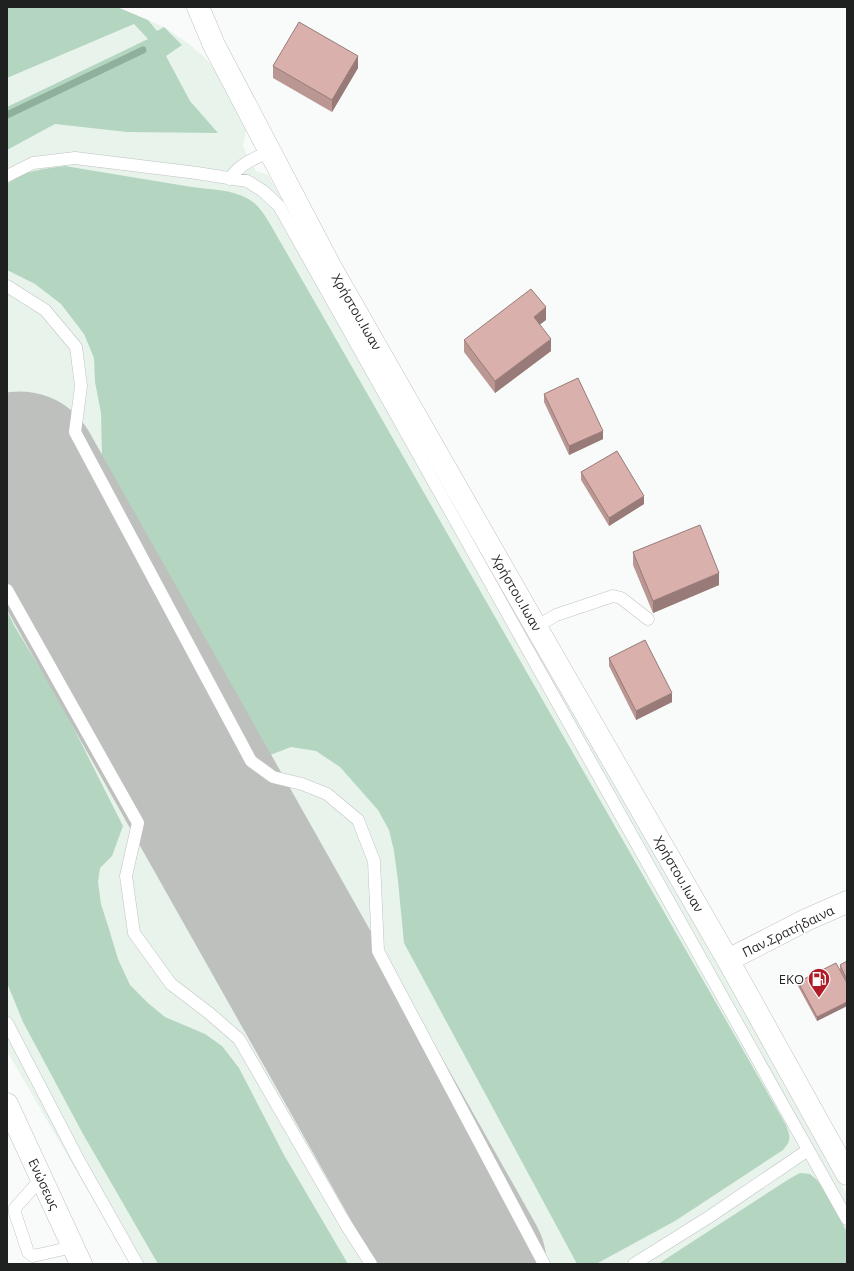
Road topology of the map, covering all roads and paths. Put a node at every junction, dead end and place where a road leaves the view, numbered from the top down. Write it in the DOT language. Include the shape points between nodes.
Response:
graph roads {
  1 [pos="198,7"];
  2 [pos="270,151"];
  3 [pos="7,176"];
  4 [pos="230,179"];
  5 [pos="7,286"];
  6 [pos="7,590"];
  7 [pos="648,619"];
  8 [pos="536,627"];
  9 [pos="847,902"];
  10 [pos="728,960"];
  11 [pos="7,1023"];
  12 [pos="7,1104"];
  13 [pos="808,1150"];
  14 [pos="847,1174"];
  15 [pos="41,1179"];
  16 [pos="847,1219"];
  17 [pos="77,1256"];
  18 [pos="138,1264"];
  19 [pos="371,1264"];
  20 [pos="544,1264"];
  21 [pos="634,1264"];
  1 -- 2 [label="street, Χρήστου.Ιωαν" via="214,45"];
  2 -- 4 [label="lane" via="242,165"];
  2 -- 8 [label="street, Χρήστου.Ιωαν" via="332,268"];
  3 -- 4 [label="lane" via="33,163 75,158"];
  4 -- 13 [label="lane" via="247,181 263,190 279,206"];
  5 -- 20 [label="lane" via="45,310 76,347 81,386 75,432 251,762 273,777 302,784 327,794 358,820 374,860 378,951"];
  6 -- 19 [label="lane" via="138,823 126,876 134,932 170,984 209,1013 239,1040"];
  7 -- 8 [label="lane" via="621,598 613,596 556,614"];
  8 -- 10 [label="street, Χρήστου.Ιωαν"];
  9 -- 10 [label="street, Παν.Σρατήδαινα"];
  10 -- 14 [label="street, Χρήστου.Ιωαν"];
  11 -- 18 [label="lane" via="79,1161"];
  12 -- 15 [label="street, Ενώσεως"];
  13 -- 16 [label="lane"];
  13 -- 21 [label="lane"];
  15 -- 17 [label="street, Ενώσεως"];
  15 -- 17 [label="lane" via="15,1208 28,1252 33,1256"];
}
